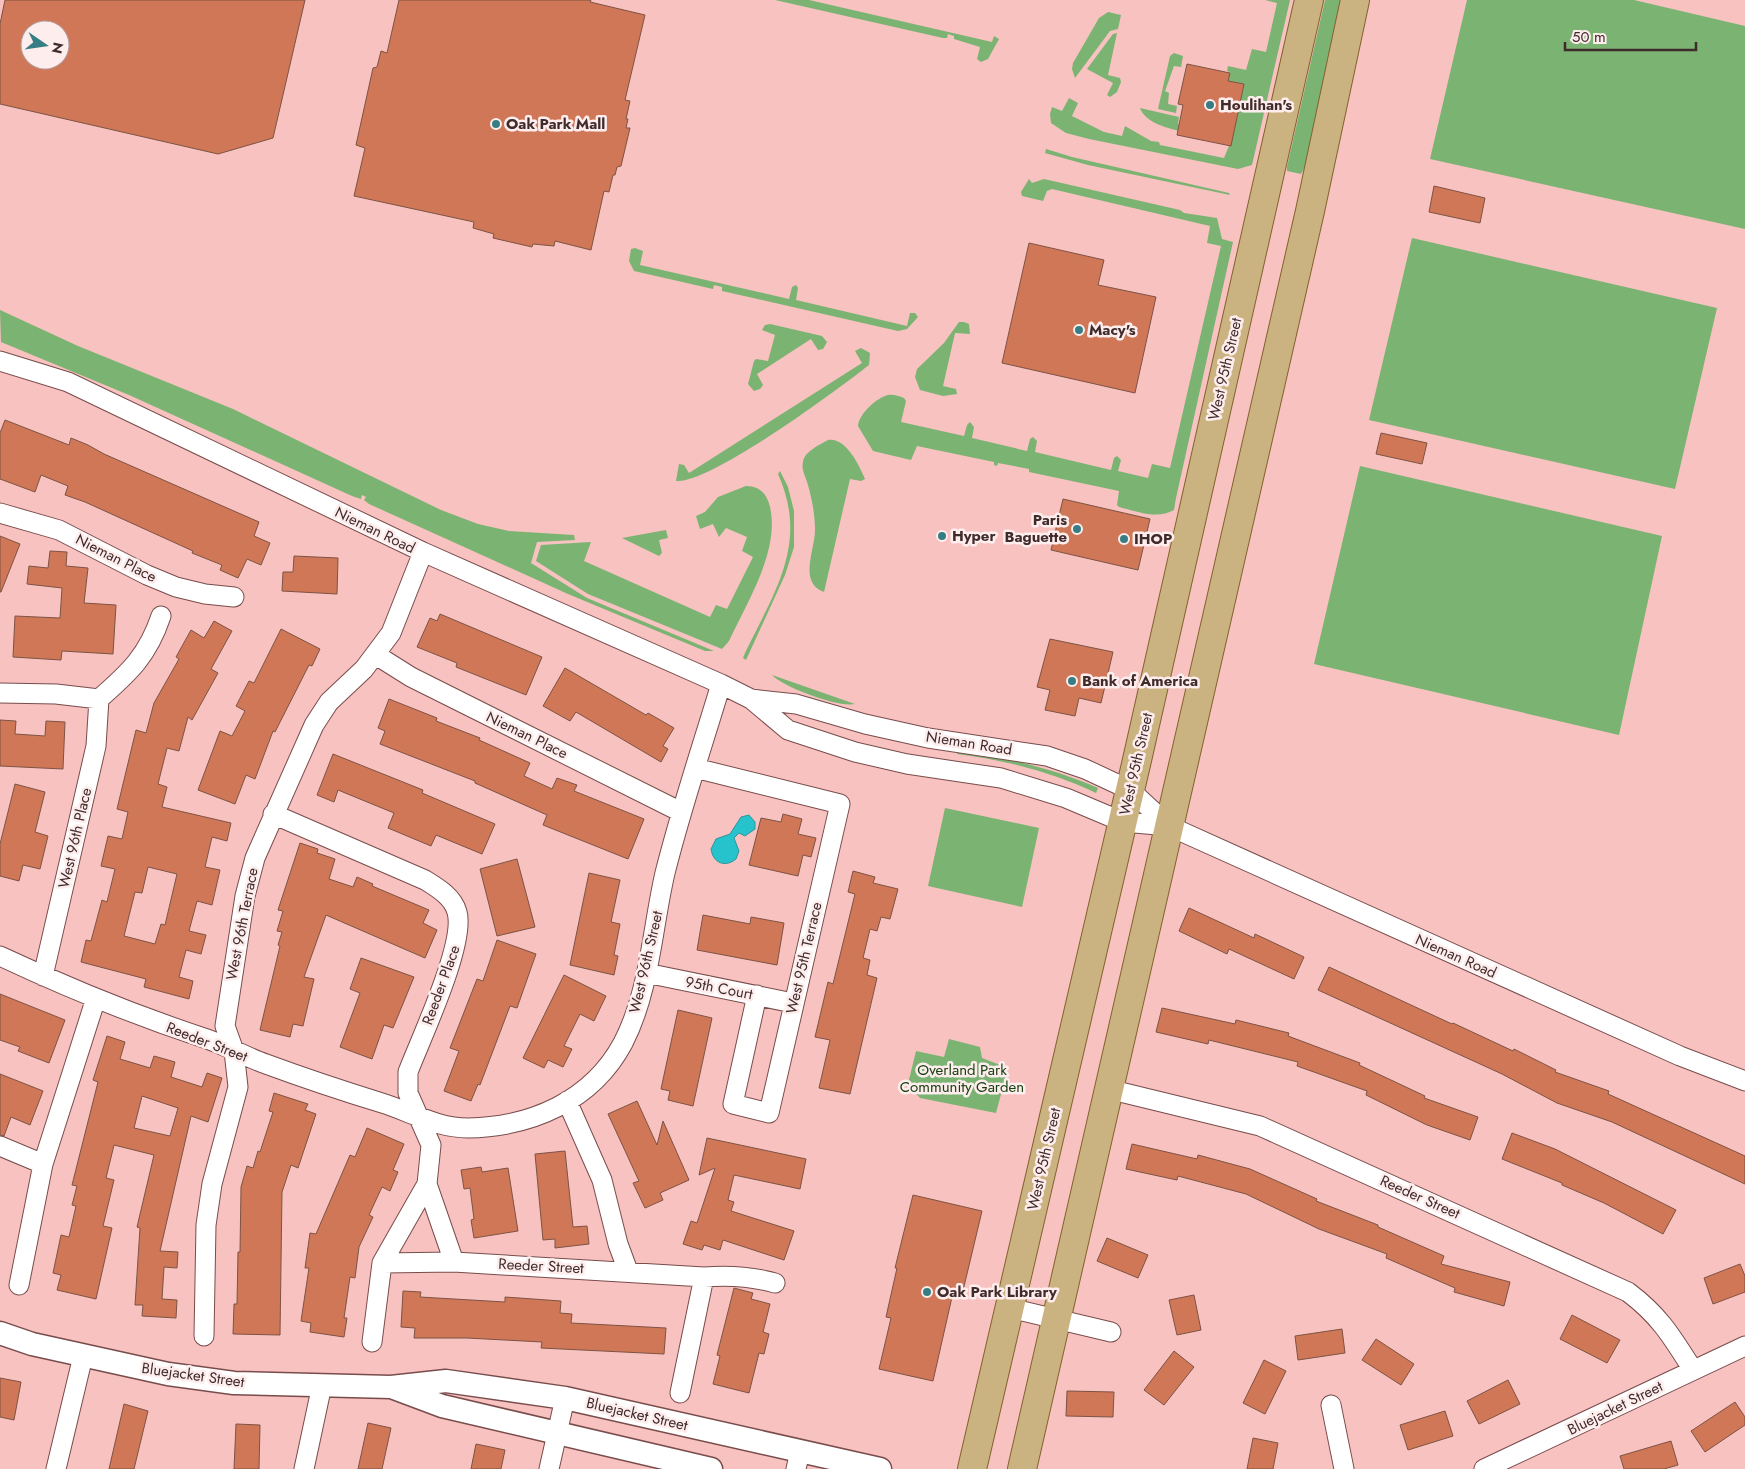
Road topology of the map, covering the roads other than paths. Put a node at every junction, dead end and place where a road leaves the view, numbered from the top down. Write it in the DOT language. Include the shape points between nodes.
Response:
graph roads {
  1 [pos="1309,0"];
  2 [pos="1355,0"];
  3 [pos="0,361"];
  4 [pos="0,513"];
  5 [pos="423,552"];
  6 [pos="234,597"];
  7 [pos="161,616"];
  8 [pos="376,655"];
  9 [pos="722,684"];
  10 [pos="0,693"];
  11 [pos="99,699"];
  12 [pos="751,699"];
  13 [pos="695,768"];
  14 [pos="1130,790"];
  15 [pos="681,812"];
  16 [pos="273,814"];
  17 [pos="1122,822"];
  18 [pos="1169,826"];
  19 [pos="0,956"];
  20 [pos="646,973"];
  21 [pos="43,976"];
  22 [pos="757,995"];
  23 [pos="96,998"];
  24 [pos="793,1003"];
  25 [pos="234,1051"];
  26 [pos="1745,1081"];
  27 [pos="1108,1089"];
  28 [pos="567,1101"];
  29 [pos="419,1117"];
  30 [pos="0,1146"];
  31 [pos="43,1164"];
  32 [pos="427,1184"];
  33 [pos="454,1262"];
  34 [pos="382,1263"];
  35 [pos="628,1271"];
  36 [pos="704,1276"];
  37 [pos="775,1283"];
  38 [pos="19,1285"];
  39 [pos="1010,1308"];
  40 [pos="1055,1318"];
  41 [pos="1111,1332"];
  42 [pos="0,1333"];
  43 [pos="204,1336"];
  44 [pos="372,1342"];
  45 [pos="1745,1346"];
  46 [pos="83,1356"];
  47 [pos="1693,1370"];
  48 [pos="322,1385"];
  49 [pos="391,1387"];
  50 [pos="680,1393"];
  51 [pos="565,1398"];
  52 [pos="1331,1405"];
  53 [pos="557,1433"];
  54 [pos="798,1460"];
  55 [pos="56,1469"];
  56 [pos="304,1469"];
  57 [pos="549,1469"];
  58 [pos="711,1469"];
  59 [pos="880,1469"];
  60 [pos="972,1469"];
  61 [pos="1022,1469"];
  62 [pos="1344,1469"];
  63 [pos="1484,1469"];
  1 -- 14 [label="main road, West 95th Street"];
  2 -- 18 [label="main road" via="1310,212"];
  3 -- 5 [label="street, Nieman Road" via="68,382"];
  4 -- 6 [label="street, Nieman Place" via="59,530 176,587"];
  5 -- 8 [label="street, West 96th Terrace" via="391,633"];
  5 -- 9 [label="street, Nieman Road"];
  7 -- 11 [label="street" via="154,639 141,659"];
  8 -- 15 [label="street, Nieman Place" via="411,677"];
  8 -- 16 [label="street, West 96th Terrace" via="329,702 314,725"];
  9 -- 12 [label="street, Nieman Road"];
  9 -- 13 [label="street, West 96th Street"];
  10 -- 11 [label="street"];
  11 -- 21 [label="street, West 96th Place" via="96,746"];
  12 -- 14 [label="street, Nieman Road" via="796,704 928,738 1047,756"];
  12 -- 17 [label="street, Nieman Road" via="788,730 855,752 1034,787"];
  13 -- 15 [label="street, West 96th Street"];
  13 -- 24 [label="street, West 95th Terrace" via="840,804"];
  14 -- 17 [label="main road, West 95th Street"];
  14 -- 18 [label="street, Nieman Road"];
  15 -- 20 [label="street, West 96th Street"];
  16 -- 25 [label="street, West 96th Terrace" via="255,858 245,896 225,1026"];
  16 -- 29 [label="street, Reeder Place" via="426,880 445,893 457,911 459,936 408,1072 408,1093"];
  17 -- 18 [label="street, Nieman Road"];
  17 -- 39 [label="main road, West 95th Street"];
  18 -- 26 [label="street, Nieman Road" via="1680,1056"];
  18 -- 27 [label="main road"];
  19 -- 21 [label="street, Reeder Street"];
  20 -- 22 [label="street, 95th Court"];
  20 -- 28 [label="street, West 96th Street" via="635,1014 622,1044 599,1077"];
  21 -- 23 [label="street, Reeder Street"];
  22 -- 24 [label="street, 95th Court"];
  22 -- 24 [label="street, West 95th Terrace" via="733,1104 769,1113"];
  23 -- 25 [label="street, Reeder Street"];
  23 -- 31 [label="street"];
  25 -- 29 [label="street, Reeder Street"];
  25 -- 43 [label="street, West 96th Terrace" via="238,1086 212,1184 206,1225"];
  27 -- 40 [label="main road"];
  27 -- 47 [label="street, Reeder Street" via="1260,1126 1628,1292 1665,1326"];
  28 -- 29 [label="street, Reeder Street" via="536,1117 509,1125 442,1126"];
  28 -- 35 [label="street" via="602,1180"];
  29 -- 32 [label="street" via="431,1145"];
  30 -- 31 [label="street"];
  31 -- 38 [label="street"];
  32 -- 33 [label="street"];
  32 -- 34 [label="street"];
  33 -- 34 [label="street, Reeder Street"];
  33 -- 35 [label="street, Reeder Street"];
  34 -- 44 [label="street"];
  35 -- 36 [label="street"];
  36 -- 37 [label="street" via="749,1276"];
  36 -- 50 [label="street"];
  39 -- 40 [label="street"];
  39 -- 60 [label="main road, West 95th Street"];
  40 -- 41 [label="street"];
  40 -- 61 [label="main road"];
  42 -- 46 [label="street, Bluejacket Street"];
  45 -- 47 [label="street, Bluejacket Street"];
  46 -- 48 [label="street, Bluejacket Street" via="168,1374 234,1383"];
  46 -- 55 [label="street"];
  47 -- 63 [label="street, Bluejacket Street"];
  48 -- 49 [label="street, Bluejacket Street"];
  48 -- 56 [label="street"];
  49 -- 51 [label="street, Bluejacket Street" via="446,1381"];
  49 -- 53 [label="street, Bluejacket Street" via="442,1406"];
  51 -- 53 [label="street"];
  51 -- 54 [label="street, Bluejacket Street"];
  52 -- 62 [label="street"];
  53 -- 57 [label="street"];
  53 -- 58 [label="street, Bluejacket Street"];
  54 -- 59 [label="street, Bluejacket Street"];
}
